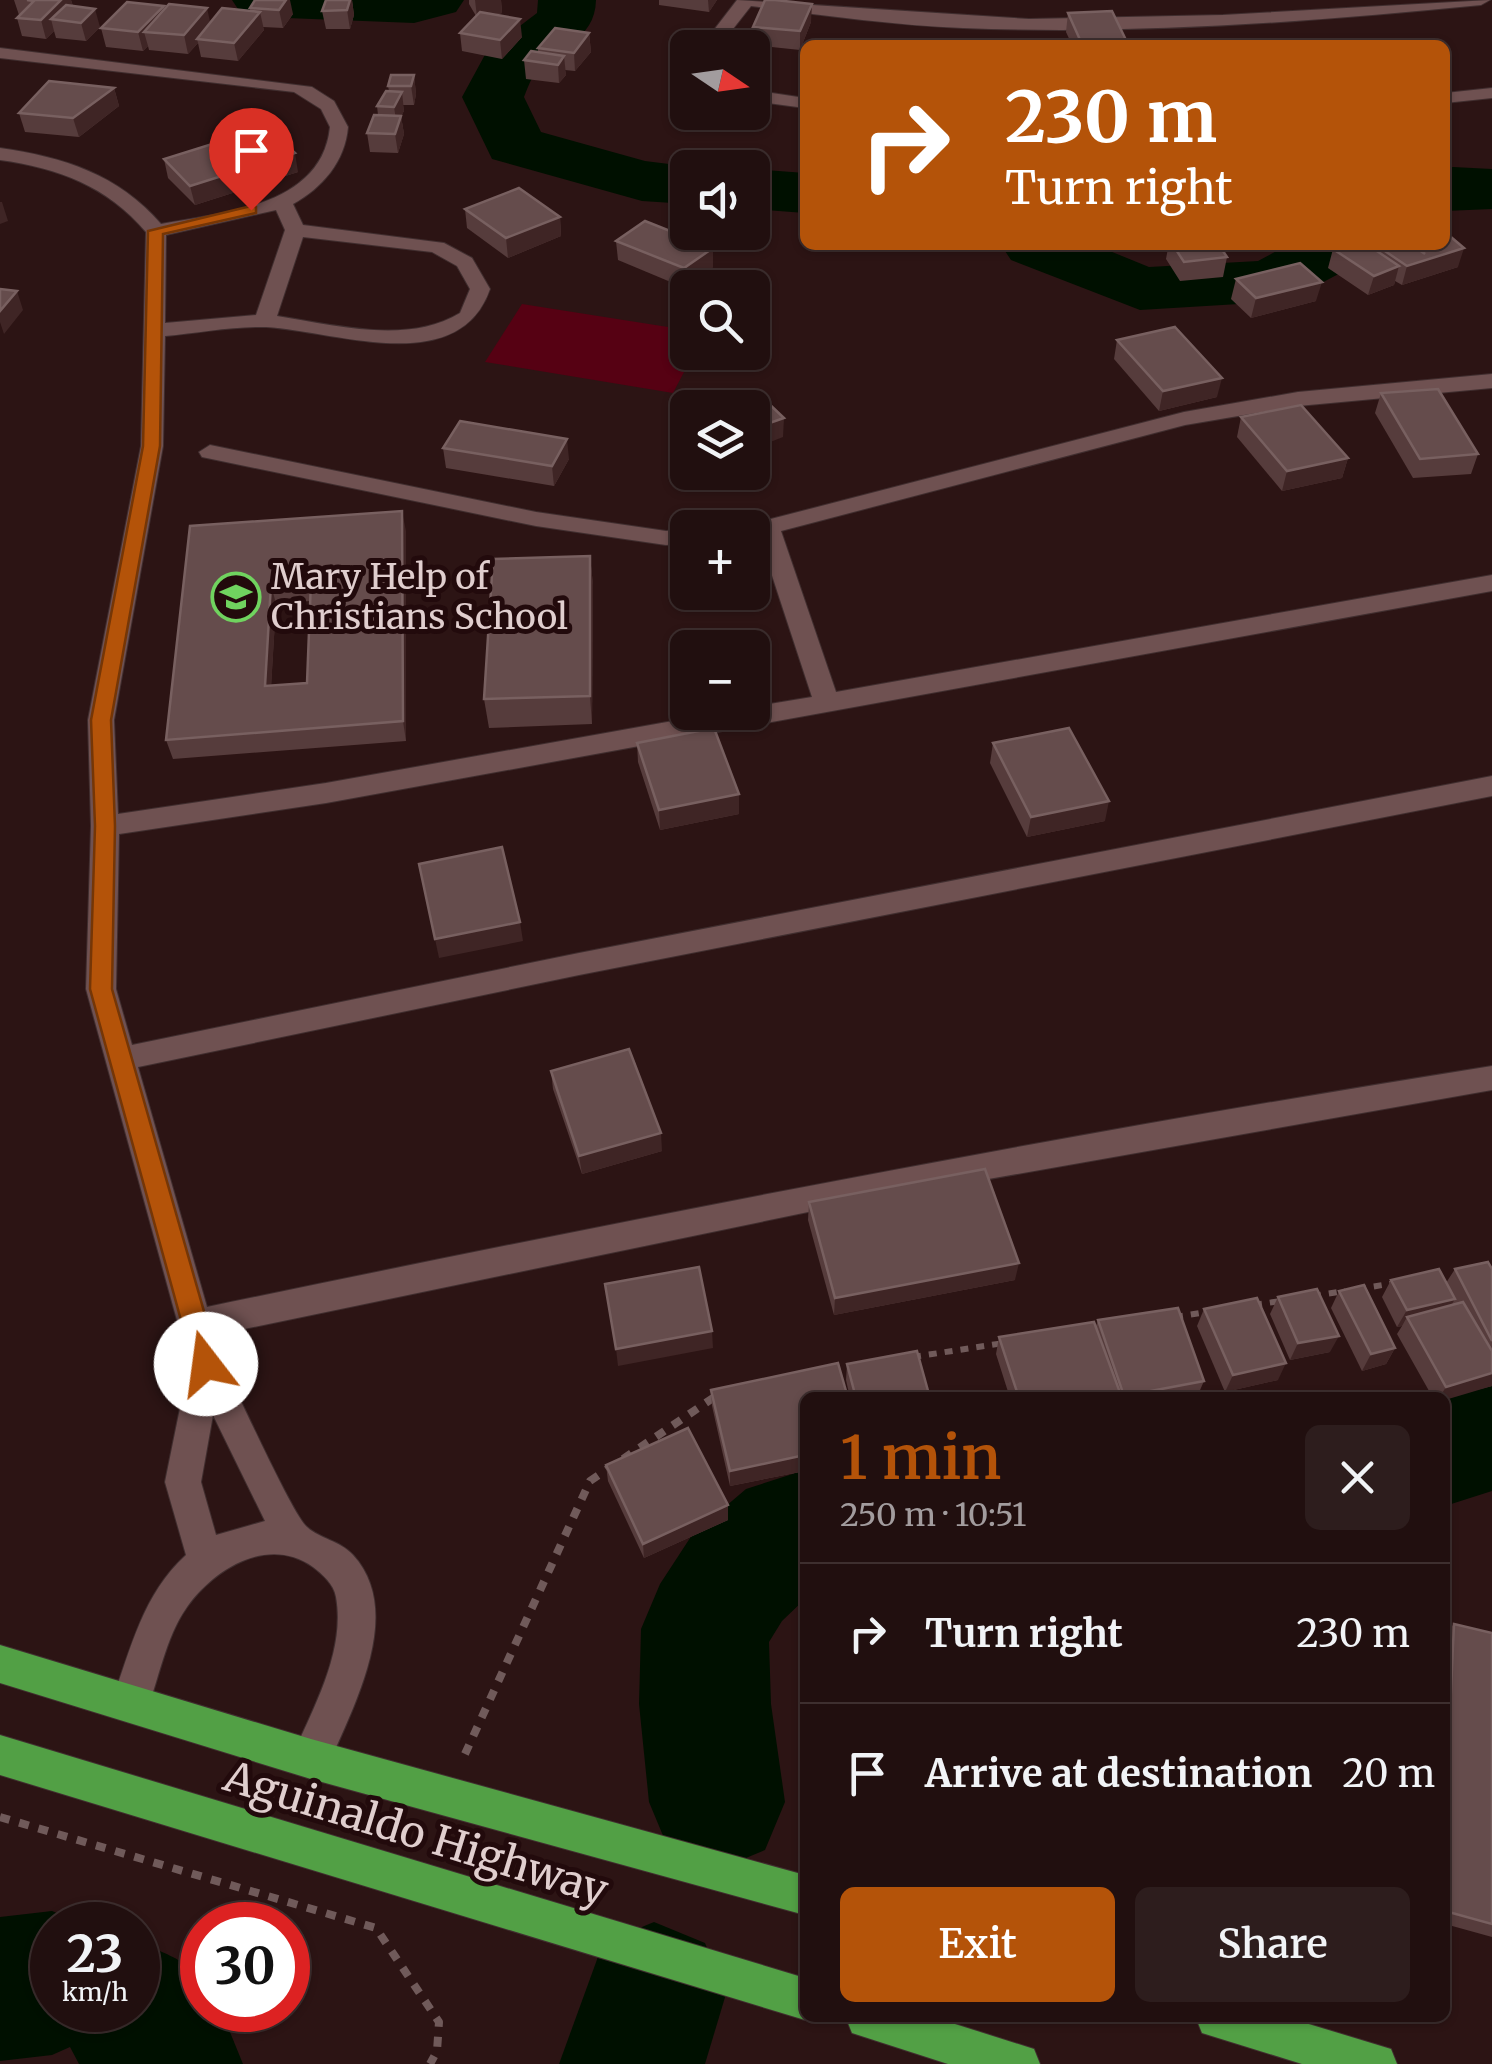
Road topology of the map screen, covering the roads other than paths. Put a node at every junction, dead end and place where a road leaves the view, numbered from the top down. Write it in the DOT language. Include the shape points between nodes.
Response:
graph roads {
  1 [pos="747,0"];
  2 [pos="1481,0"];
  3 [pos="723,30"];
  4 [pos="0,52"];
  5 [pos="1492,93"];
  6 [pos="770,97"];
  7 [pos="1450,97"];
  8 [pos="800,102"];
  9 [pos="0,154"];
  10 [pos="283,204"];
  11 [pos="295,230"];
  12 [pos="156,231"];
  13 [pos="265,321"];
  14 [pos="156,330"];
  15 [pos="1492,381"];
  16 [pos="210,452"];
  17 [pos="770,528"];
  18 [pos="670,538"];
  19 [pos="770,554"];
  20 [pos="1492,583"];
  21 [pos="826,701"];
  22 [pos="1492,786"];
  23 [pos="105,826"];
  24 [pos="121,1059"];
  25 [pos="1492,1078"];
  26 [pos="195,1324"];
  27 [pos="206,1364"];
  28 [pos="292,1537"];
  29 [pos="206,1559"];
  30 [pos="0,1664"];
  31 [pos="131,1701"];
  32 [pos="0,1754"];
  33 [pos="311,1759"];
  34 [pos="800,1894"];
  35 [pos="800,1997"];
  36 [pos="879,2022"];
  37 [pos="1231,2022"];
  38 [pos="1011,2063"];
  39 [pos="1376,2064"];
  1 -- 2 [label="street" via="874,16 1054,23"];
  1 -- 3 [label="street"];
  4 -- 10 [label="street" via="298,87 322,98 340,129 337,144 307,191"];
  5 -- 7 [label="street"];
  6 -- 8 [label="street"];
  9 -- 12 [label="street" via="40,158 115,188"];
  10 -- 11 [label="street"];
  10 -- 12 [label="street"];
  11 -- 13 [label="street"];
  11 -- 13 [label="street" via="438,247 466,262 480,289 468,317 436,334 390,336"];
  12 -- 14 [label="street"];
  13 -- 14 [label="street"];
  14 -- 23 [label="street" via="152,446 101,720"];
  15 -- 17 [label="street" via="1298,399 1184,419"];
  16 -- 18 [label="street" via="536,519"];
  19 -- 21 [label="street"];
  20 -- 21 [label="street"];
  21 -- 23 [label="street"];
  22 -- 24 [label="street"];
  23 -- 24 [label="street" via="101,989"];
  24 -- 26 [label="street"];
  25 -- 26 [label="street" via="572,1244"];
  26 -- 27 [label="street"];
  27 -- 28 [label="street"];
  27 -- 29 [label="street" via="183,1482"];
  28 -- 29 [label="street" via="249,1538"];
  28 -- 33 [label="street" via="335,1559 356,1595 352,1652"];
  29 -- 31 [label="street" via="172,1596"];
  30 -- 31 [label="highway, Aguinaldo Highway"];
  31 -- 33 [label="highway, Aguinaldo Highway"];
  32 -- 35 [label="highway, Aguinaldo Highway"];
  33 -- 34 [label="highway, Aguinaldo Highway"];
  36 -- 38 [label="highway"];
  37 -- 39 [label="highway"];
}
